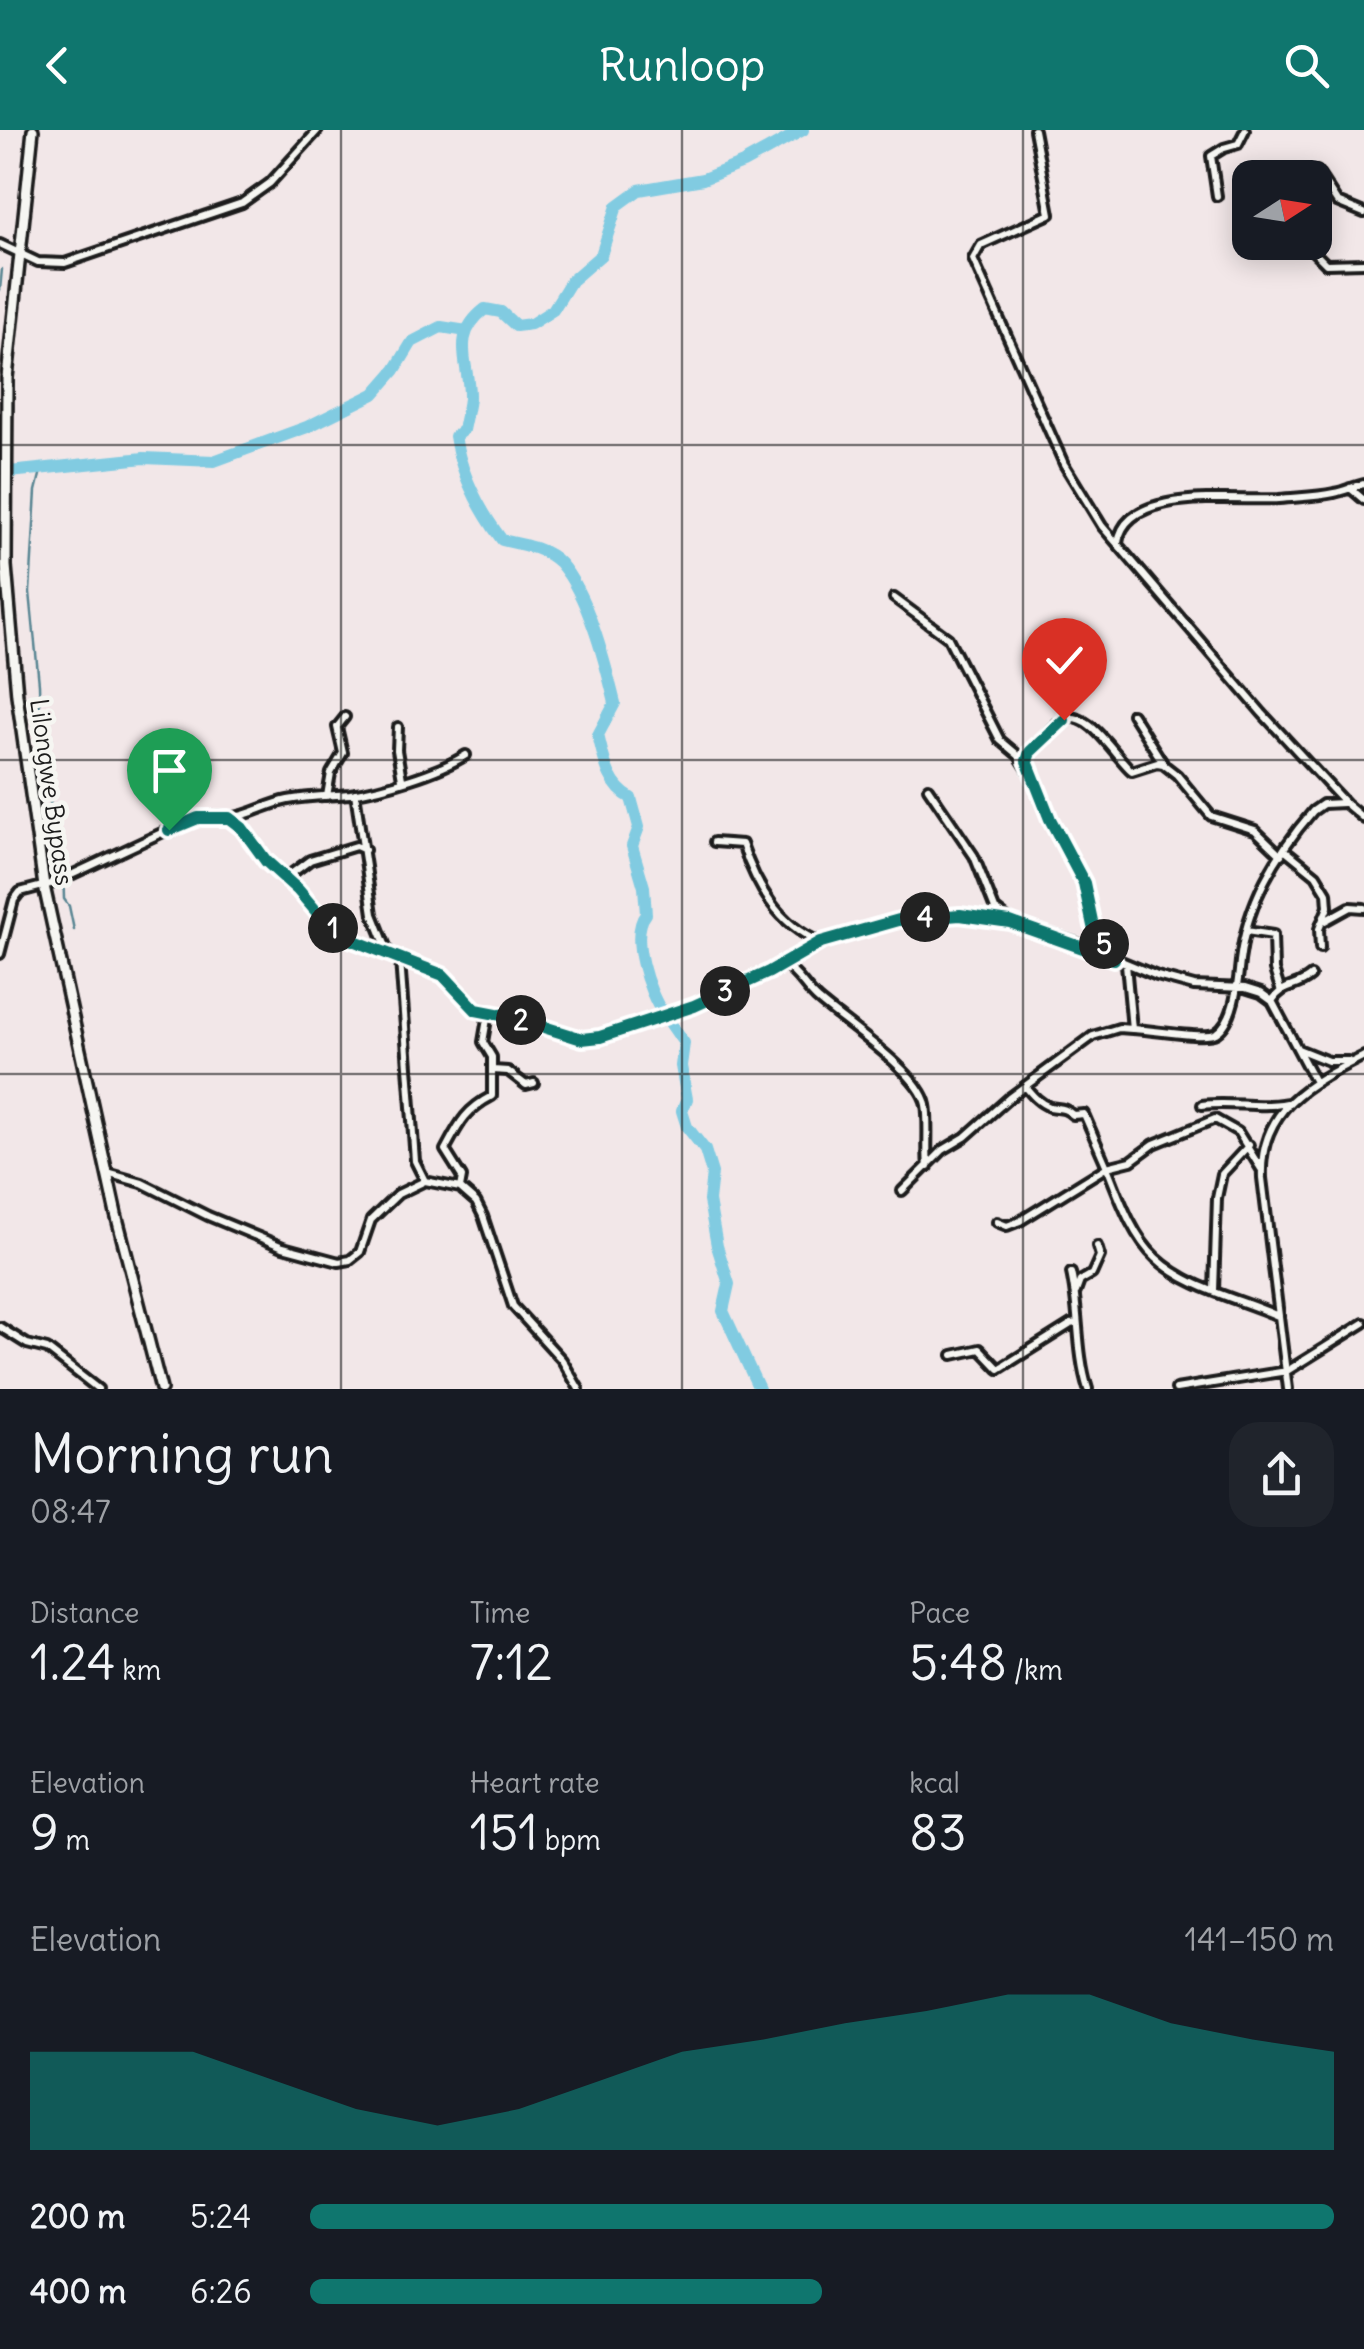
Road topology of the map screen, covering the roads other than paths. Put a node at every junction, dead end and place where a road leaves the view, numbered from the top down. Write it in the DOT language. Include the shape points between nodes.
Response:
graph roads {
  1 [pos="34,130"];
  2 [pos="318,130"];
  3 [pos="1034,130"];
  4 [pos="1245,130"];
  5 [pos="1332,194"];
  6 [pos="1217,196"];
  7 [pos="1364,213"];
  8 [pos="0,244"];
  9 [pos="18,251"];
  10 [pos="1322,260"];
  11 [pos="1364,263"];
  12 [pos="1364,484"];
  13 [pos="1350,488"];
  14 [pos="1364,500"];
  15 [pos="1118,543"];
  16 [pos="894,598"];
  17 [pos="1132,714"];
  18 [pos="345,717"];
  19 [pos="398,728"];
  20 [pos="466,754"];
  21 [pos="1163,764"];
  22 [pos="1034,779"];
  23 [pos="402,780"];
  24 [pos="928,788"];
  25 [pos="354,793"];
  26 [pos="326,796"];
  27 [pos="1345,803"];
  28 [pos="229,818"];
  29 [pos="1364,819"];
  30 [pos="714,842"];
  31 [pos="366,851"];
  32 [pos="1282,852"];
  33 [pos="286,878"];
  34 [pos="44,886"];
  35 [pos="1364,908"];
  36 [pos="1010,922"];
  37 [pos="1320,923"];
  38 [pos="1246,930"];
  39 [pos="821,942"];
  40 [pos="1320,948"];
  41 [pos="0,954"];
  42 [pos="389,955"];
  43 [pos="1114,959"];
  44 [pos="400,960"];
  45 [pos="782,964"];
  46 [pos="1126,964"];
  47 [pos="1311,976"];
  48 [pos="1237,988"];
  49 [pos="1280,988"];
  50 [pos="1272,1001"];
  51 [pos="482,1012"];
  52 [pos="1132,1028"];
  53 [pos="1297,1048"];
  54 [pos="1364,1056"];
  55 [pos="1355,1060"];
  56 [pos="492,1070"];
  57 [pos="1314,1080"];
  58 [pos="534,1083"];
  59 [pos="1025,1086"];
  60 [pos="1288,1103"];
  61 [pos="1202,1104"];
  62 [pos="1248,1145"];
  63 [pos="928,1167"];
  64 [pos="1108,1167"];
  65 [pos="1261,1170"];
  66 [pos="107,1173"];
  67 [pos="425,1181"];
  68 [pos="460,1188"];
  69 [pos="902,1191"];
  70 [pos="997,1222"];
  71 [pos="1098,1246"];
  72 [pos="1071,1274"];
  73 [pos="1214,1292"];
  74 [pos="1076,1293"];
  75 [pos="1279,1316"];
  76 [pos="1077,1323"];
  77 [pos="1364,1323"];
  78 [pos="0,1327"];
  79 [pos="953,1355"];
  80 [pos="1287,1371"];
  81 [pos="98,1389"];
  82 [pos="161,1389"];
  83 [pos="579,1389"];
  84 [pos="1088,1389"];
  85 [pos="1176,1389"];
  86 [pos="1288,1389"];
  1 -- 9 [label="main road, Lilongwe Bypass"];
  2 -- 9 [label="street" via="242,202 64,263 38,262"];
  3 -- 15 [label="street" via="1050,214 980,245 973,259 1064,464"];
  4 -- 6 [label="street" via="1238,144 1212,156"];
  5 -- 7 [label="street"];
  8 -- 9 [label="street"];
  9 -- 34 [label="main road, Lilongwe Bypass" via="9,346 6,566"];
  10 -- 11 [label="street"];
  12 -- 13 [label="street"];
  13 -- 14 [label="street"];
  13 -- 15 [label="street" via="1248,501 1188,498 1136,514"];
  15 -- 27 [label="street"];
  16 -- 22 [label="street" via="948,638 1000,740"];
  17 -- 21 [label="street"];
  18 -- 26 [label="street" via="336,728 343,753"];
  19 -- 23 [label="street"];
  20 -- 23 [label="street" via="446,768"];
  21 -- 22 [label="street" via="1132,771 1105,739 1073,718 1060,721 1030,752"];
  21 -- 32 [label="street" via="1211,816 1255,830"];
  22 -- 43 [label="street" via="1084,883 1093,926"];
  23 -- 25 [label="street"];
  24 -- 36 [label="street" via="974,856 995,909"];
  25 -- 26 [label="street"];
  25 -- 31 [label="street"];
  26 -- 28 [label="street"];
  27 -- 29 [label="street"];
  27 -- 32 [label="street" via="1319,807"];
  28 -- 33 [label="street"];
  28 -- 34 [label="street" via="186,822"];
  30 -- 39 [label="street" via="742,844 766,898"];
  31 -- 33 [label="street" via="344,848"];
  31 -- 42 [label="street" via="374,914"];
  32 -- 37 [label="street" via="1316,875 1327,893"];
  32 -- 38 [label="street" via="1261,884"];
  33 -- 42 [label="street" via="328,925"];
  34 -- 41 [label="street" via="14,900"];
  34 -- 66 [label="main road, Lilongwe Bypass"];
  35 -- 37 [label="street"];
  36 -- 39 [label="street" via="920,917"];
  36 -- 43 [label="street"];
  37 -- 40 [label="street"];
  38 -- 48 [label="street"];
  38 -- 49 [label="street" via="1273,935"];
  39 -- 45 [label="street"];
  42 -- 44 [label="street"];
  43 -- 46 [label="street"];
  44 -- 51 [label="street" via="443,975"];
  44 -- 67 [label="street" via="414,1146"];
  45 -- 51 [label="street" via="694,1006 592,1040"];
  45 -- 63 [label="street" via="915,1086 926,1104"];
  46 -- 48 [label="street" via="1194,986"];
  46 -- 52 [label="street"];
  47 -- 49 [label="street"];
  48 -- 50 [label="street"];
  48 -- 52 [label="street" via="1227,1018 1212,1035"];
  49 -- 50 [label="street"];
  50 -- 53 [label="street"];
  51 -- 56 [label="street"];
  52 -- 59 [label="street" via="1094,1036"];
  53 -- 55 [label="street" via="1328,1061"];
  53 -- 57 [label="street"];
  54 -- 55 [label="street"];
  55 -- 57 [label="street"];
  56 -- 58 [label="street"];
  56 -- 68 [label="street" via="492,1096 465,1114 445,1150 462,1177"];
  57 -- 60 [label="street"];
  59 -- 63 [label="street"];
  59 -- 64 [label="street" via="1052,1107 1084,1114"];
  60 -- 61 [label="street"];
  60 -- 65 [label="street" via="1265,1141"];
  62 -- 64 [label="street" via="1215,1119"];
  62 -- 65 [label="street"];
  62 -- 73 [label="street" via="1222,1174"];
  63 -- 69 [label="street"];
  64 -- 70 [label="street" via="1020,1222"];
  64 -- 73 [label="street" via="1152,1255"];
  65 -- 75 [label="street"];
  66 -- 67 [label="street" via="283,1247 340,1262 360,1252 371,1220 388,1201"];
  66 -- 82 [label="main road, Lilongwe Bypass"];
  67 -- 68 [label="street"];
  68 -- 83 [label="street" via="484,1216 513,1306"];
  71 -- 74 [label="street" via="1092,1274"];
  72 -- 74 [label="street"];
  73 -- 75 [label="street"];
  74 -- 76 [label="street"];
  75 -- 80 [label="street"];
  76 -- 79 [label="street" via="999,1369 980,1349"];
  76 -- 84 [label="street"];
  77 -- 80 [label="street"];
  78 -- 81 [label="street" via="48,1348"];
  80 -- 85 [label="street"];
  80 -- 86 [label="street"];
}
